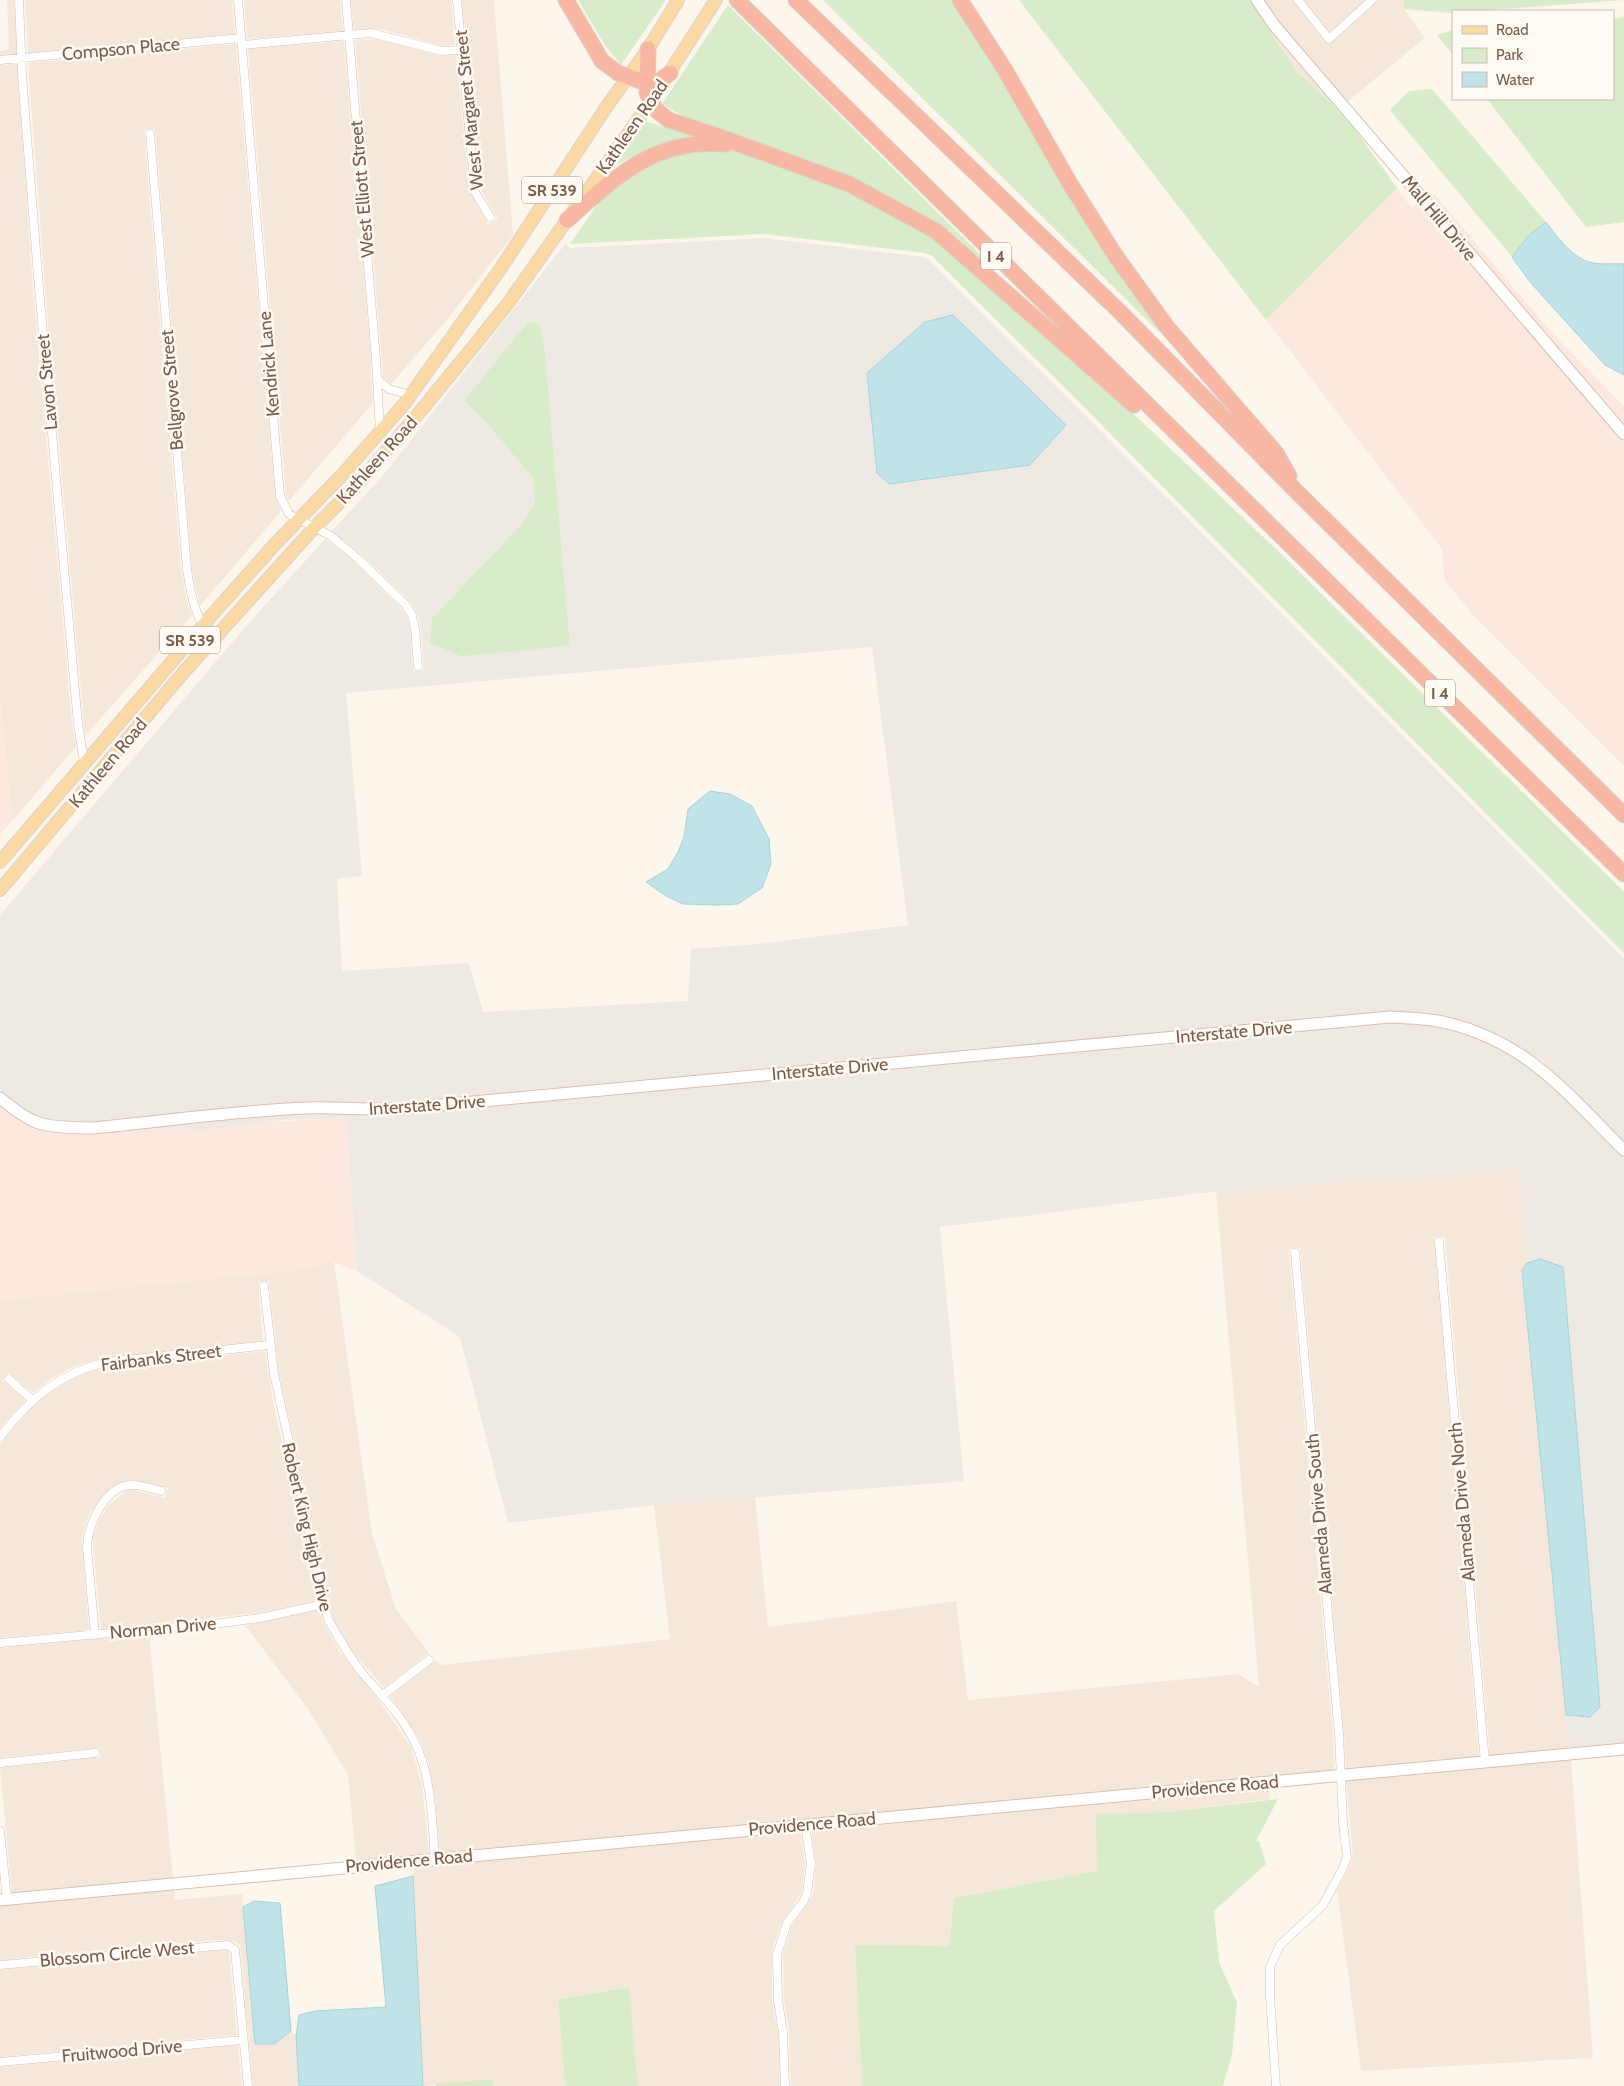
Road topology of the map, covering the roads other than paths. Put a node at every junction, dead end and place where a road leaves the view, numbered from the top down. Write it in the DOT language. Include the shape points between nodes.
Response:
graph roads {
  1 [pos="19,0"];
  2 [pos="238,0"];
  3 [pos="346,0"];
  4 [pos="457,0"];
  5 [pos="566,0"];
  6 [pos="716,0"];
  7 [pos="737,0"];
  8 [pos="796,0"];
  9 [pos="960,0"];
  10 [pos="1257,0"];
  11 [pos="1298,0"];
  12 [pos="1372,0"];
  13 [pos="675,4"];
  14 [pos="349,35"];
  15 [pos="241,42"];
  16 [pos="648,49"];
  17 [pos="461,50"];
  18 [pos="23,59"];
  19 [pos="0,60"];
  20 [pos="670,73"];
  21 [pos="627,77"];
  22 [pos="646,83"];
  23 [pos="651,101"];
  24 [pos="150,134"];
  25 [pos="744,145"];
  26 [pos="490,217"];
  27 [pos="567,220"];
  28 [pos="377,379"];
  29 [pos="410,396"];
  30 [pos="380,432"];
  31 [pos="1624,434"];
  32 [pos="1298,493"];
  33 [pos="1255,512"];
  34 [pos="298,520"];
  35 [pos="314,528"];
  36 [pos="202,626"];
  37 [pos="212,641"];
  38 [pos="418,666"];
  39 [pos="84,762"];
  40 [pos="1624,815"];
  41 [pos="0,862"];
  42 [pos="1624,874"];
  43 [pos="0,890"];
  44 [pos="0,1098"];
  45 [pos="1624,1150"];
  46 [pos="1440,1242"];
  47 [pos="1295,1254"];
  48 [pos="264,1286"];
  49 [pos="269,1346"];
  50 [pos="9,1380"];
  51 [pos="32,1400"];
  52 [pos="0,1437"];
  53 [pos="161,1491"];
  54 [pos="324,1604"];
  55 [pos="96,1635"];
  56 [pos="0,1643"];
  57 [pos="429,1660"];
  58 [pos="383,1695"];
  59 [pos="1624,1750"];
  60 [pos="95,1753"];
  61 [pos="1486,1762"];
  62 [pos="0,1763"];
  63 [pos="1340,1775"];
  64 [pos="805,1825"];
  65 [pos="0,1831"];
  66 [pos="434,1859"];
  67 [pos="4,1900"];
  68 [pos="0,1965"];
  69 [pos="243,2040"];
  70 [pos="0,2062"];
  71 [pos="248,2086"];
  72 [pos="785,2086"];
  73 [pos="1276,2086"];
  1 -- 18 [label="street, Lavon Street"];
  2 -- 15 [label="street, Kendrick Lane"];
  3 -- 14 [label="street, West Elliott Street"];
  4 -- 17 [label="street, West Margaret Street"];
  5 -- 21 [label="highway" via="602,61"];
  6 -- 20 [label="main road, Kathleen Road / SR 539"];
  7 -- 33 [label="highway, I 4"];
  8 -- 32 [label="highway, I 4" via="1120,312"];
  9 -- 32 [label="highway" via="1115,255 1167,327 1276,453"];
  10 -- 31 [label="street, Mall Hill Drive" via="1274,25"];
  11 -- 12 [label="street" via="1329,38"];
  13 -- 16 [label="main road, Kathleen Road / SR 539"];
  14 -- 15 [label="street, Compson Place"];
  14 -- 17 [label="street, Compson Place" via="381,34 416,46 442,51"];
  14 -- 28 [label="street, West Elliott Street"];
  15 -- 18 [label="street, Compson Place"];
  15 -- 34 [label="street, Kendrick Lane" via="280,496 289,514"];
  16 -- 21 [label="main road, Kathleen Road / SR 539"];
  16 -- 22 [label="highway"];
  17 -- 26 [label="street, West Margaret Street" via="475,192"];
  18 -- 19 [label="street, Compson Place"];
  18 -- 39 [label="street, Lavon Street" via="39,288"];
  20 -- 22 [label="highway" via="658,82"];
  20 -- 23 [label="main road, Kathleen Road / SR 539"];
  21 -- 22 [label="highway"];
  21 -- 29 [label="main road, Kathleen Road / SR 539" via="502,268"];
  22 -- 23 [label="highway"];
  23 -- 25 [label="highway" via="656,110 669,120"];
  23 -- 27 [label="main road, Kathleen Road / SR 539"];
  24 -- 36 [label="street, Bellgrove Street" via="187,569 192,602"];
  25 -- 27 [label="highway" via="704,143 660,152 613,179"];
  25 -- 33 [label="highway" via="849,184 936,231"];
  27 -- 35 [label="main road, Kathleen Road / SR 539" via="509,302 419,413 356,486"];
  28 -- 29 [label="street" via="389,389"];
  28 -- 30 [label="street, West Elliott Street"];
  29 -- 30 [label="main road, Kathleen Road / SR 539"];
  30 -- 34 [label="main road, Kathleen Road / SR 539"];
  32 -- 40 [label="highway, I 4"];
  33 -- 42 [label="highway, I 4"];
  34 -- 35 [label="street, Kendrick Lane"];
  34 -- 36 [label="main road, Kathleen Road / SR 539"];
  35 -- 37 [label="main road, Kathleen Road / SR 539"];
  35 -- 38 [label="street, Kendrick Lane" via="331,536 405,604 415,629"];
  36 -- 37 [label="street, Bellgrove Street"];
  36 -- 39 [label="main road, Kathleen Road / SR 539"];
  37 -- 43 [label="main road, Kathleen Road / SR 539"];
  39 -- 41 [label="main road, Kathleen Road / SR 539"];
  44 -- 45 [label="street, Interstate Drive" via="36,1122 94,1128 265,1110 397,1109 1390,1017 1445,1022 1472,1029 1519,1052 1538,1066"];
  46 -- 61 [label="street, Alameda Drive North"];
  47 -- 63 [label="street, Alameda Drive South" via="1339,1734"];
  48 -- 49 [label="street, Robert King High Drive"];
  49 -- 51 [label="street, Fairbanks Street" via="106,1362 71,1374"];
  49 -- 54 [label="street, Robert King High Drive"];
  50 -- 51 [label="street"];
  51 -- 52 [label="street, Fairbanks Street"];
  53 -- 55 [label="street" via="124,1486 103,1503 93,1518 87,1547"];
  54 -- 55 [label="street, Norman Drive" via="260,1618"];
  54 -- 58 [label="street, Robert King High Drive" via="344,1650"];
  55 -- 56 [label="street, Norman Drive"];
  57 -- 58 [label="street"];
  58 -- 66 [label="street, Robert King High Drive" via="416,1744 424,1766"];
  59 -- 61 [label="street, Providence Road"];
  60 -- 62 [label="street"];
  61 -- 63 [label="street, Providence Road"];
  63 -- 64 [label="street, Providence Road"];
  63 -- 73 [label="street, Alameda Drive South" via="1347,1848 1345,1863 1323,1905 1280,1945 1270,1967"];
  64 -- 66 [label="street, Providence Road"];
  64 -- 72 [label="street" via="811,1863 807,1893 787,1923 777,1955"];
  65 -- 67 [label="street"];
  66 -- 67 [label="street, Providence Road"];
  68 -- 69 [label="street, Blossom Circle West" via="228,1945 235,1950"];
  69 -- 70 [label="street, Fruitwood Drive"];
  69 -- 71 [label="street"];
}
